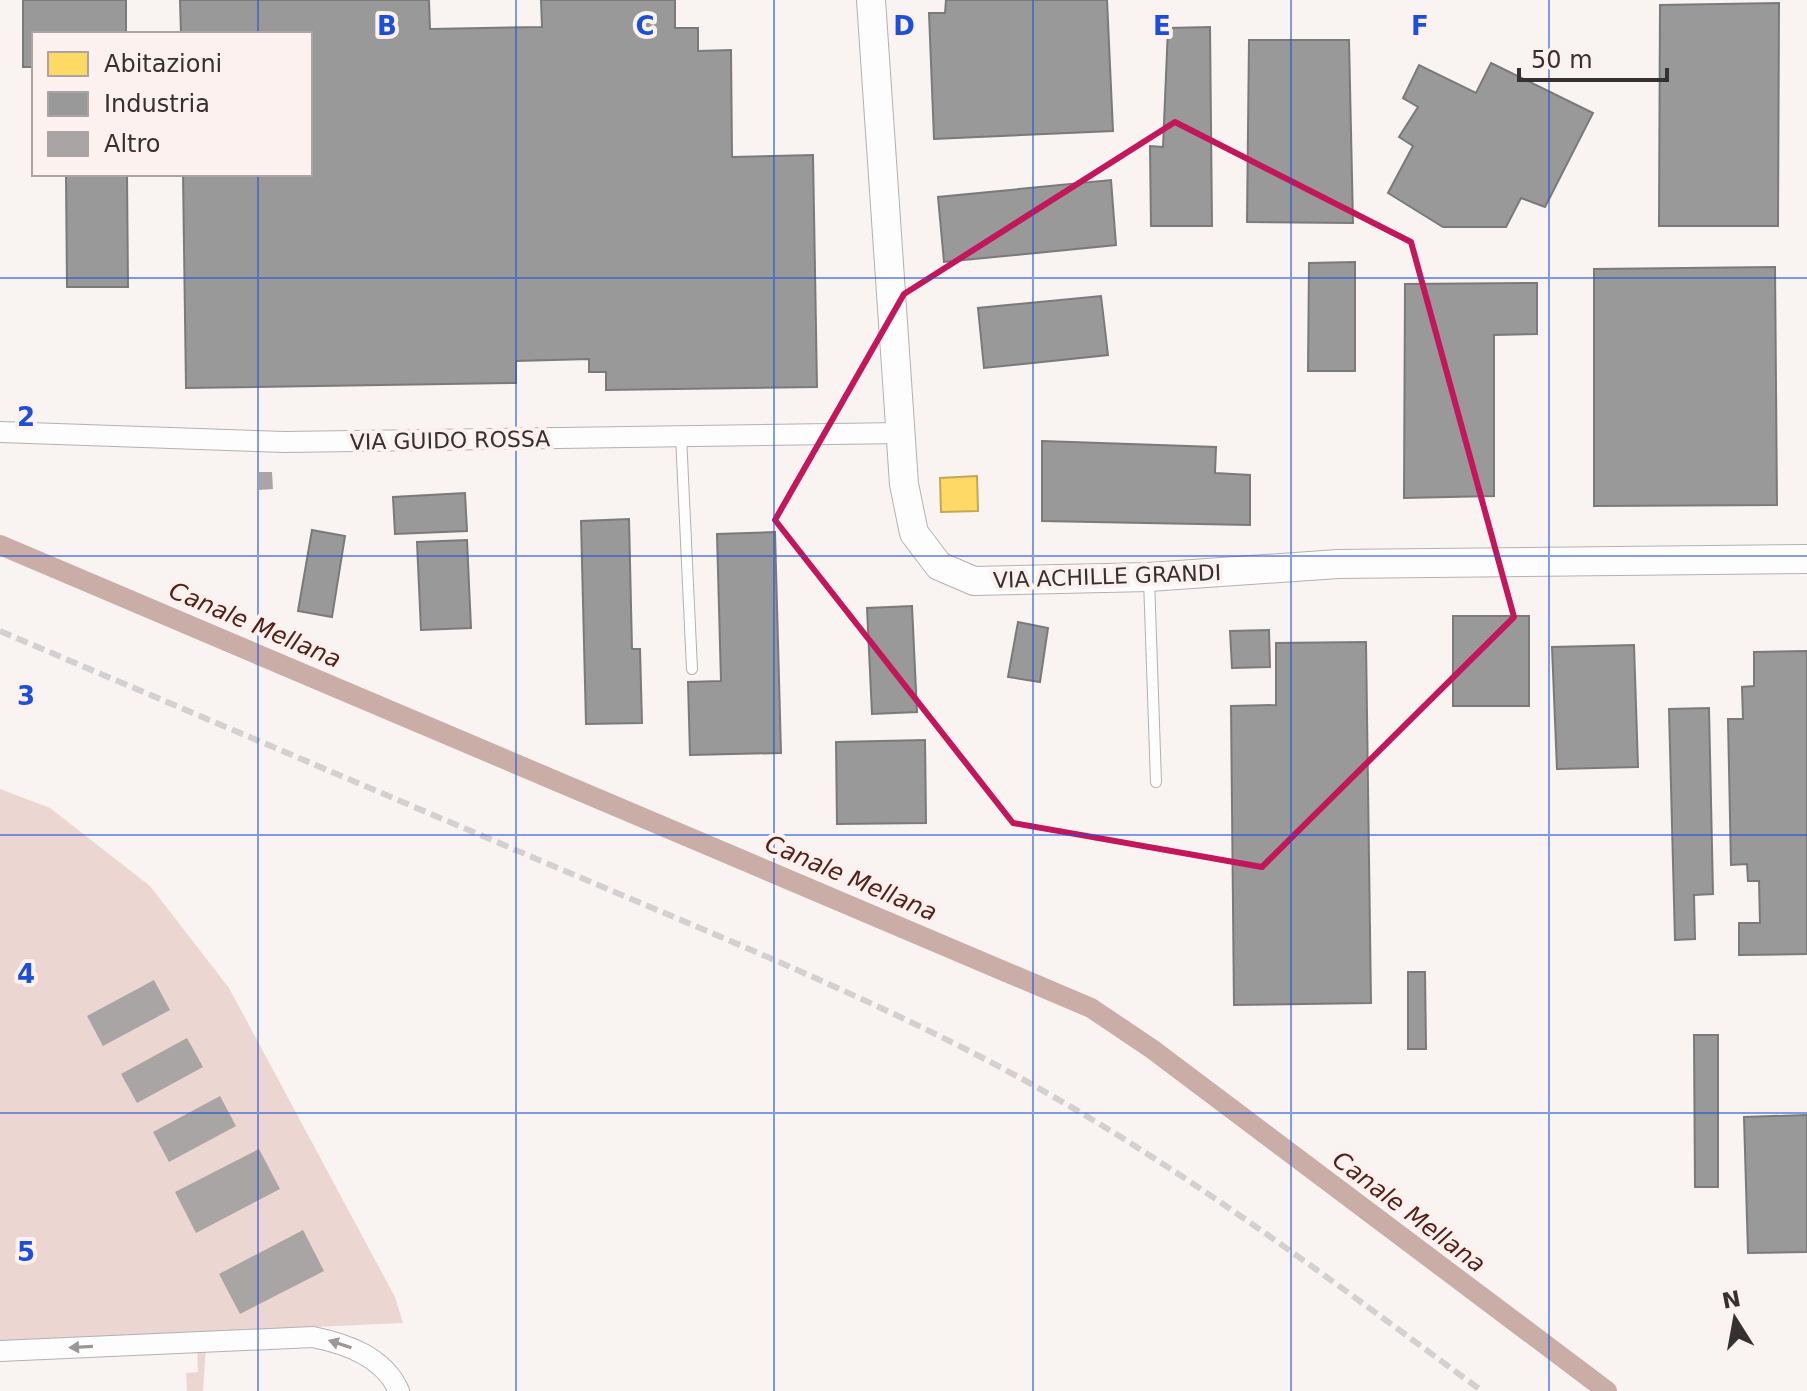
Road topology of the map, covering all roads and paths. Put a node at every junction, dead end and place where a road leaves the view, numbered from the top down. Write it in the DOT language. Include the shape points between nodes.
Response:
graph roads {
  1 [pos="871,0"];
  2 [pos="0,432"];
  3 [pos="901,433"];
  4 [pos="681,436"];
  5 [pos="1807,559"];
  6 [pos="1149,577"];
  7 [pos="692,669"];
  8 [pos="1156,782"];
  9 [pos="0,1351"];
  10 [pos="399,1391"];
  1 -- 3 [label="street, VIA ACHILLE GRANDI"];
  2 -- 4 [label="street, VIA GUIDO ROSSA" via="285,442"];
  3 -- 4 [label="street, VIA GUIDO ROSSA"];
  3 -- 6 [label="street, VIA ACHILLE GRANDI" via="914,533 939,566 974,581"];
  4 -- 7 [label="lane"];
  5 -- 6 [label="street, VIA ACHILLE GRANDI" via="1338,564"];
  6 -- 8 [label="lane"];
  10 -- 9 [label="street, one-way" via="367,1356 346,1344 313,1337"];
}
